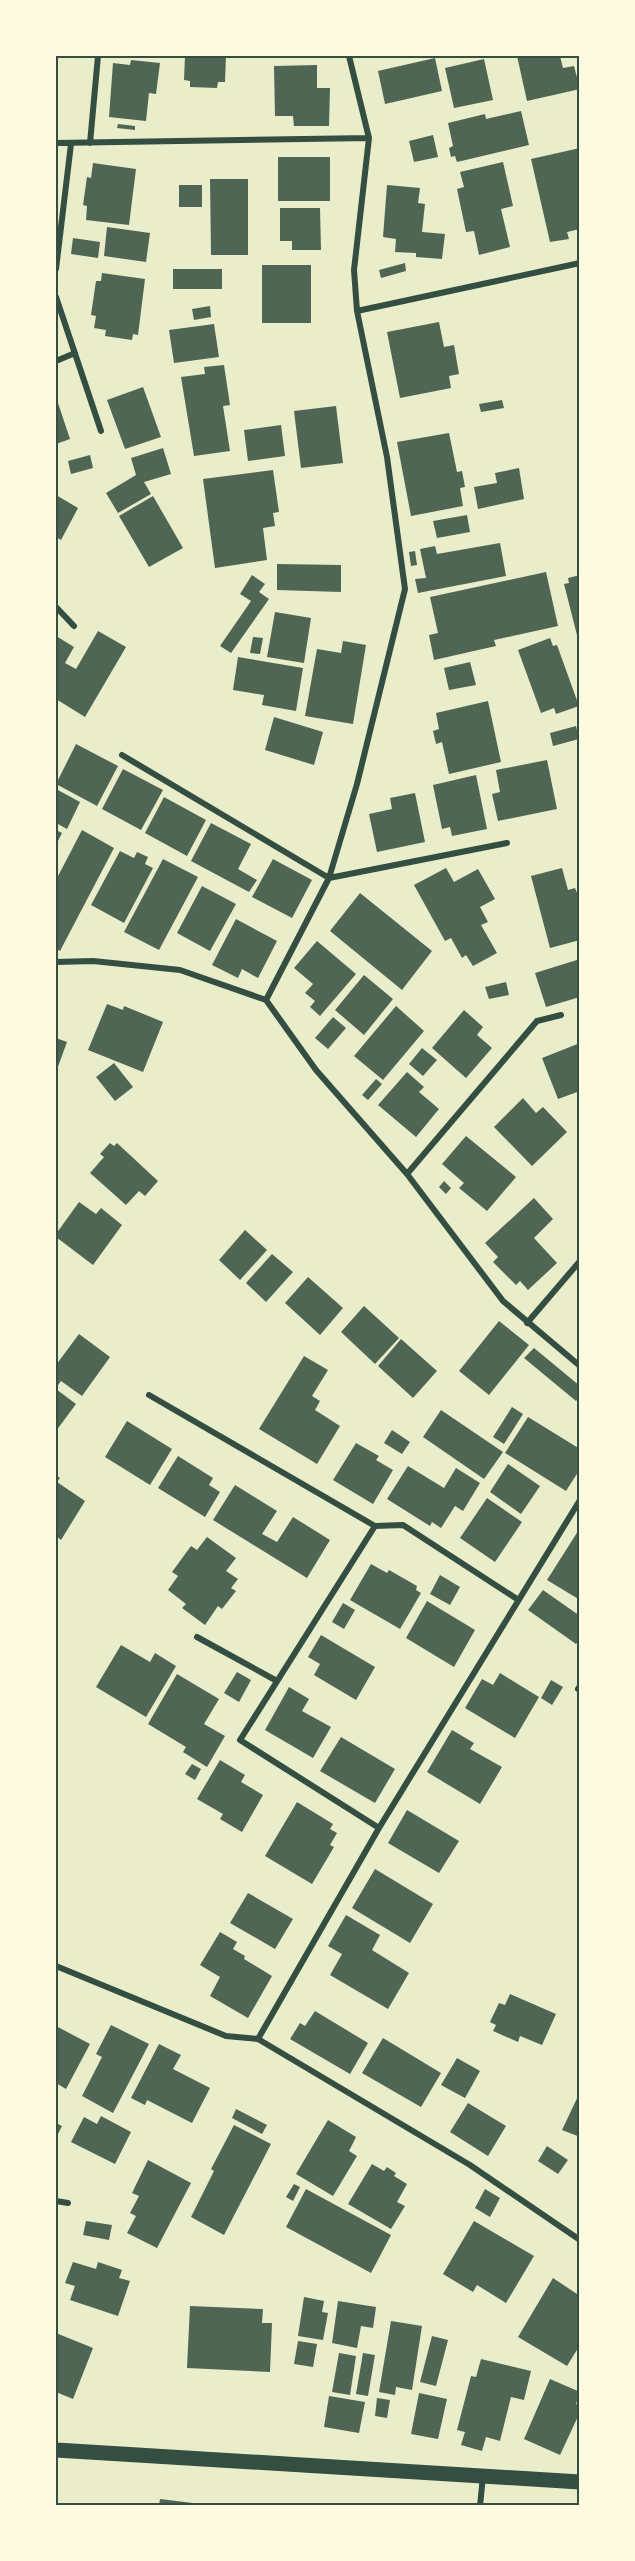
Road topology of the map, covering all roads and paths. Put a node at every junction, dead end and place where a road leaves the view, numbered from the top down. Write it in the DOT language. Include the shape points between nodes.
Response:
graph roads {
  1 [pos="98,56"];
  2 [pos="350,56"];
  3 [pos="369,138"];
  4 [pos="56,143"];
  5 [pos="90,143"];
  6 [pos="71,144"];
  7 [pos="579,263"];
  8 [pos="56,269"];
  9 [pos="56,297"];
  10 [pos="357,311"];
  11 [pos="75,353"];
  12 [pos="56,361"];
  13 [pos="101,431"];
  14 [pos="56,606"];
  15 [pos="74,626"];
  16 [pos="122,754"];
  17 [pos="507,843"];
  18 [pos="329,878"];
  19 [pos="56,962"];
  20 [pos="266,1000"];
  21 [pos="561,1015"];
  22 [pos="407,1174"];
  23 [pos="579,1261"];
  24 [pos="527,1323"];
  25 [pos="579,1366"];
  26 [pos="149,1395"];
  27 [pos="579,1500"];
  28 [pos="375,1526"];
  29 [pos="517,1599"];
  30 [pos="197,1637"];
  31 [pos="277,1681"];
  32 [pos="379,1828"];
  33 [pos="56,1966"];
  34 [pos="258,2039"];
  35 [pos="56,2201"];
  36 [pos="68,2203"];
  37 [pos="579,2240"];
  38 [pos="56,2450"];
  39 [pos="483,2476"];
  40 [pos="579,2482"];
  41 [pos="480,2505"];
  1 -- 5 [label="street"];
  2 -- 3 [label="street"];
  3 -- 5 [label="street"];
  3 -- 10 [label="street" via="354,270"];
  4 -- 6 [label="street"];
  5 -- 6 [label="street"];
  6 -- 8 [label="street"];
  7 -- 10 [label="street"];
  9 -- 11 [label="street"];
  10 -- 18 [label="street" via="387,457 405,589 357,784"];
  11 -- 12 [label="street"];
  11 -- 13 [label="street"];
  14 -- 15 [label="street"];
  16 -- 18 [label="street"];
  17 -- 18 [label="street"];
  18 -- 20 [label="street"];
  19 -- 20 [label="street" via="93,961 180,970"];
  20 -- 22 [label="street" via="316,1070"];
  21 -- 22 [label="street" via="537,1021"];
  22 -- 24 [label="street" via="503,1301"];
  23 -- 24 [label="street"];
  24 -- 25 [label="street"];
  26 -- 28 [label="street"];
  27 -- 29 [label="street"];
  28 -- 29 [label="street" via="403,1525"];
  28 -- 31 [label="street"];
  29 -- 32 [label="street"];
  30 -- 31 [label="street"];
  31 -- 32 [label="street" via="240,1740"];
  32 -- 34 [label="street"];
  33 -- 34 [label="street" via="226,2036"];
  34 -- 37 [label="street" via="470,2166"];
  35 -- 36 [label="street"];
  38 -- 39 [label="main road"];
  39 -- 40 [label="main road"];
  39 -- 41 [label="street"];
}
